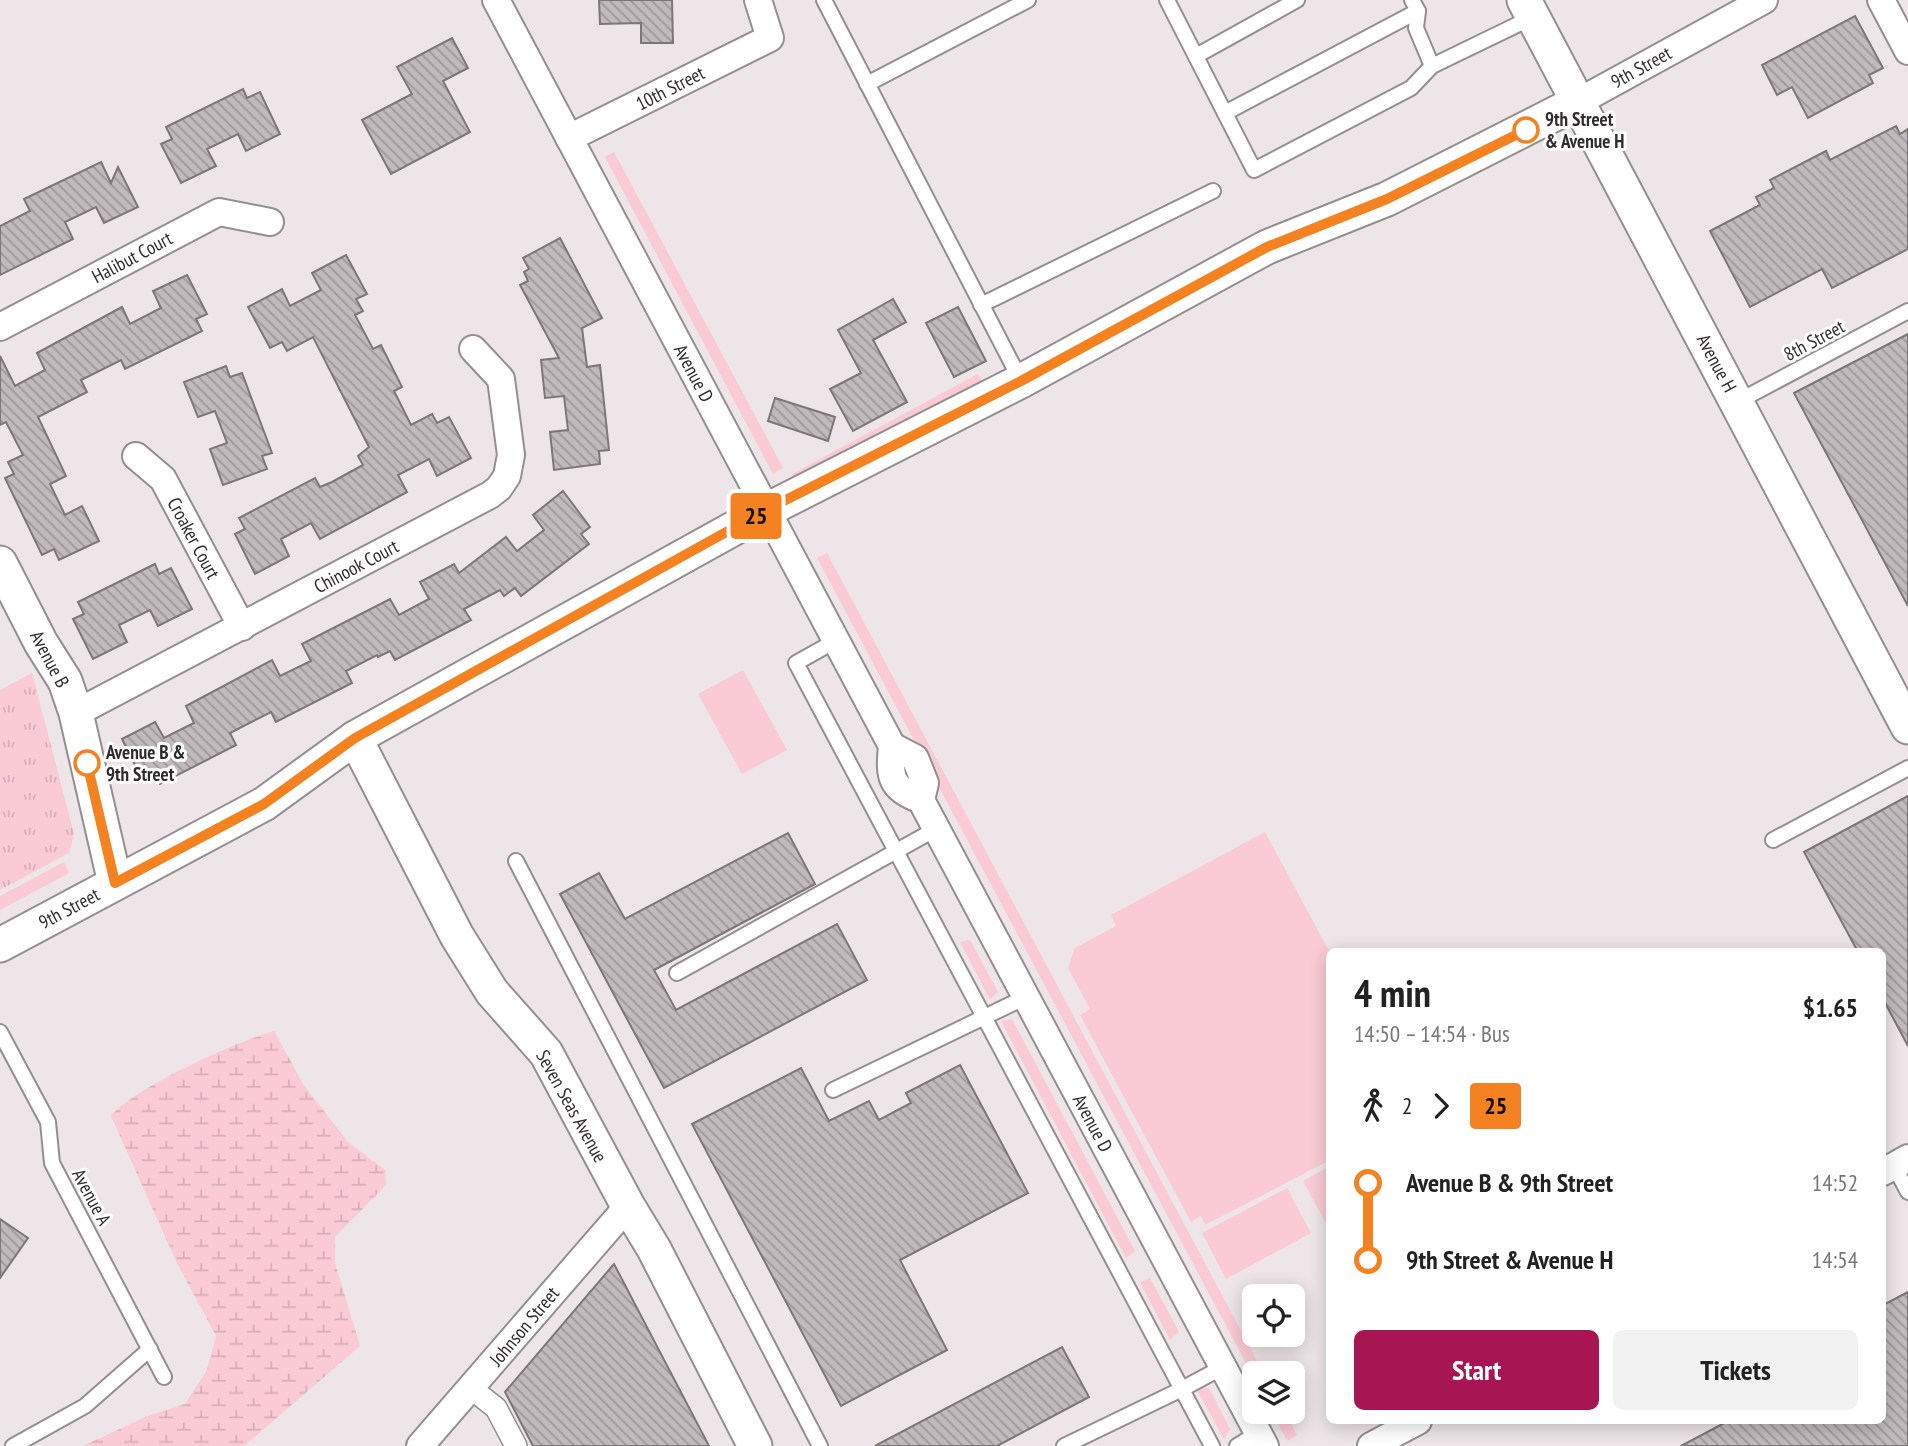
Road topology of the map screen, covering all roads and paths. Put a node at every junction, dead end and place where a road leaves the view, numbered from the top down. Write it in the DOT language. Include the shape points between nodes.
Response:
graph roads {
  1 [pos="496,0"];
  2 [pos="758,0"];
  3 [pos="824,0"];
  4 [pos="1028,0"];
  5 [pos="1167,0"];
  6 [pos="1297,0"];
  7 [pos="1764,0"];
  8 [pos="1881,0"];
  9 [pos="1415,6"];
  10 [pos="1528,9"];
  11 [pos="1908,51"];
  12 [pos="1196,56"];
  13 [pos="1432,66"];
  14 [pos="867,84"];
  15 [pos="1578,102"];
  16 [pos="1225,113"];
  17 [pos="569,138"];
  18 [pos="1213,191"];
  19 [pos="270,222"];
  20 [pos="981,305"];
  21 [pos="1908,311"];
  22 [pos="0,327"];
  23 [pos="473,349"];
  24 [pos="1021,381"];
  25 [pos="1737,402"];
  26 [pos="136,456"];
  27 [pos="766,510"];
  28 [pos="0,563"];
  29 [pos="242,627"];
  30 [pos="837,640"];
  31 [pos="76,713"];
  32 [pos="1908,727"];
  33 [pos="355,738"];
  34 [pos="1908,768"];
  35 [pos="936,829"];
  36 [pos="1773,840"];
  37 [pos="896,852"];
  38 [pos="516,861"];
  39 [pos="115,883"];
  40 [pos="0,944"];
  41 [pos="677,972"];
  42 [pos="1026,997"];
  43 [pos="984,1017"];
  44 [pos="0,1032"];
  45 [pos="833,1090"];
  46 [pos="1895,1165"];
  47 [pos="1908,1192"];
  48 [pos="628,1206"];
  49 [pos="150,1349"];
  50 [pos="1223,1367"];
  51 [pos="164,1377"];
  52 [pos="471,1389"];
  53 [pos="1182,1389"];
  54 [pos="1412,1424"];
  55 [pos="1253,1442"];
  56 [pos="13,1446"];
  57 [pos="420,1446"];
  58 [pos="516,1446"];
  59 [pos="755,1446"];
  60 [pos="820,1446"];
  61 [pos="1064,1446"];
  62 [pos="1212,1446"];
  63 [pos="1371,1446"];
  1 -- 17 [label="street, Avenue D"];
  2 -- 17 [label="street, 10th Street" via="770,38"];
  3 -- 14 [label="lane"];
  4 -- 14 [label="lane"];
  5 -- 12 [label="lane"];
  6 -- 12 [label="lane"];
  7 -- 15 [label="street, 9th Street"];
  8 -- 11 [label="street"];
  9 -- 13 [label="lane" via="1416,28"];
  9 -- 16 [label="lane"];
  10 -- 13 [label="lane"];
  10 -- 15 [label="street, Avenue H"];
  12 -- 16 [label="lane"];
  13 -- 16 [label="lane" via="1411,88 1254,170"];
  14 -- 20 [label="lane"];
  15 -- 24 [label="street, 9th Street" via="1387,199 1267,247"];
  15 -- 25 [label="street, Avenue H"];
  17 -- 27 [label="street, Avenue D"];
  18 -- 20 [label="lane"];
  19 -- 22 [label="street, Halibut Court" via="219,212"];
  20 -- 24 [label="lane"];
  21 -- 25 [label="lane, 8th Street"];
  23 -- 29 [label="street, Chinook Court" via="501,379 511,455 499,488"];
  24 -- 27 [label="street, 9th Street"];
  25 -- 32 [label="street, Avenue H"];
  26 -- 29 [label="street, Croaker Court" via="163,480"];
  27 -- 30 [label="street, Avenue D"];
  27 -- 33 [label="street, 9th Street"];
  28 -- 31 [label="street, Avenue B" via="65,681"];
  29 -- 31 [label="street, Chinook Court"];
  30 -- 35 [label="street, Avenue D" via="892,746 915,758 925,783 921,800"];
  30 -- 37 [label="lane" via="796,663"];
  31 -- 39 [label="street, Avenue B"];
  33 -- 39 [label="street, 9th Street" via="264,804"];
  33 -- 48 [label="street, Seven Seas Avenue" via="457,936 492,992 546,1052"];
  34 -- 36 [label="lane"];
  35 -- 37 [label="lane"];
  35 -- 42 [label="street, Avenue D"];
  37 -- 41 [label="lane"];
  37 -- 43 [label="lane"];
  38 -- 60 [label="lane"];
  39 -- 40 [label="street, 9th Street"];
  42 -- 43 [label="lane"];
  42 -- 50 [label="street, Avenue D"];
  43 -- 45 [label="lane"];
  43 -- 53 [label="lane"];
  44 -- 49 [label="lane, Avenue A" via="48,1122 52,1163"];
  46 -- 47 [label="lane"];
  48 -- 52 [label="street, Johnson Street"];
  48 -- 59 [label="street, Seven Seas Avenue"];
  49 -- 51 [label="lane, Avenue A"];
  49 -- 56 [label="lane" via="85,1406"];
  50 -- 53 [label="lane"];
  50 -- 55 [label="street, Avenue D"];
  52 -- 57 [label="street, Johnson Street"];
  52 -- 58 [label="street" via="496,1408"];
  53 -- 61 [label="lane"];
  53 -- 62 [label="lane"];
  54 -- 63 [label="street"];
}
